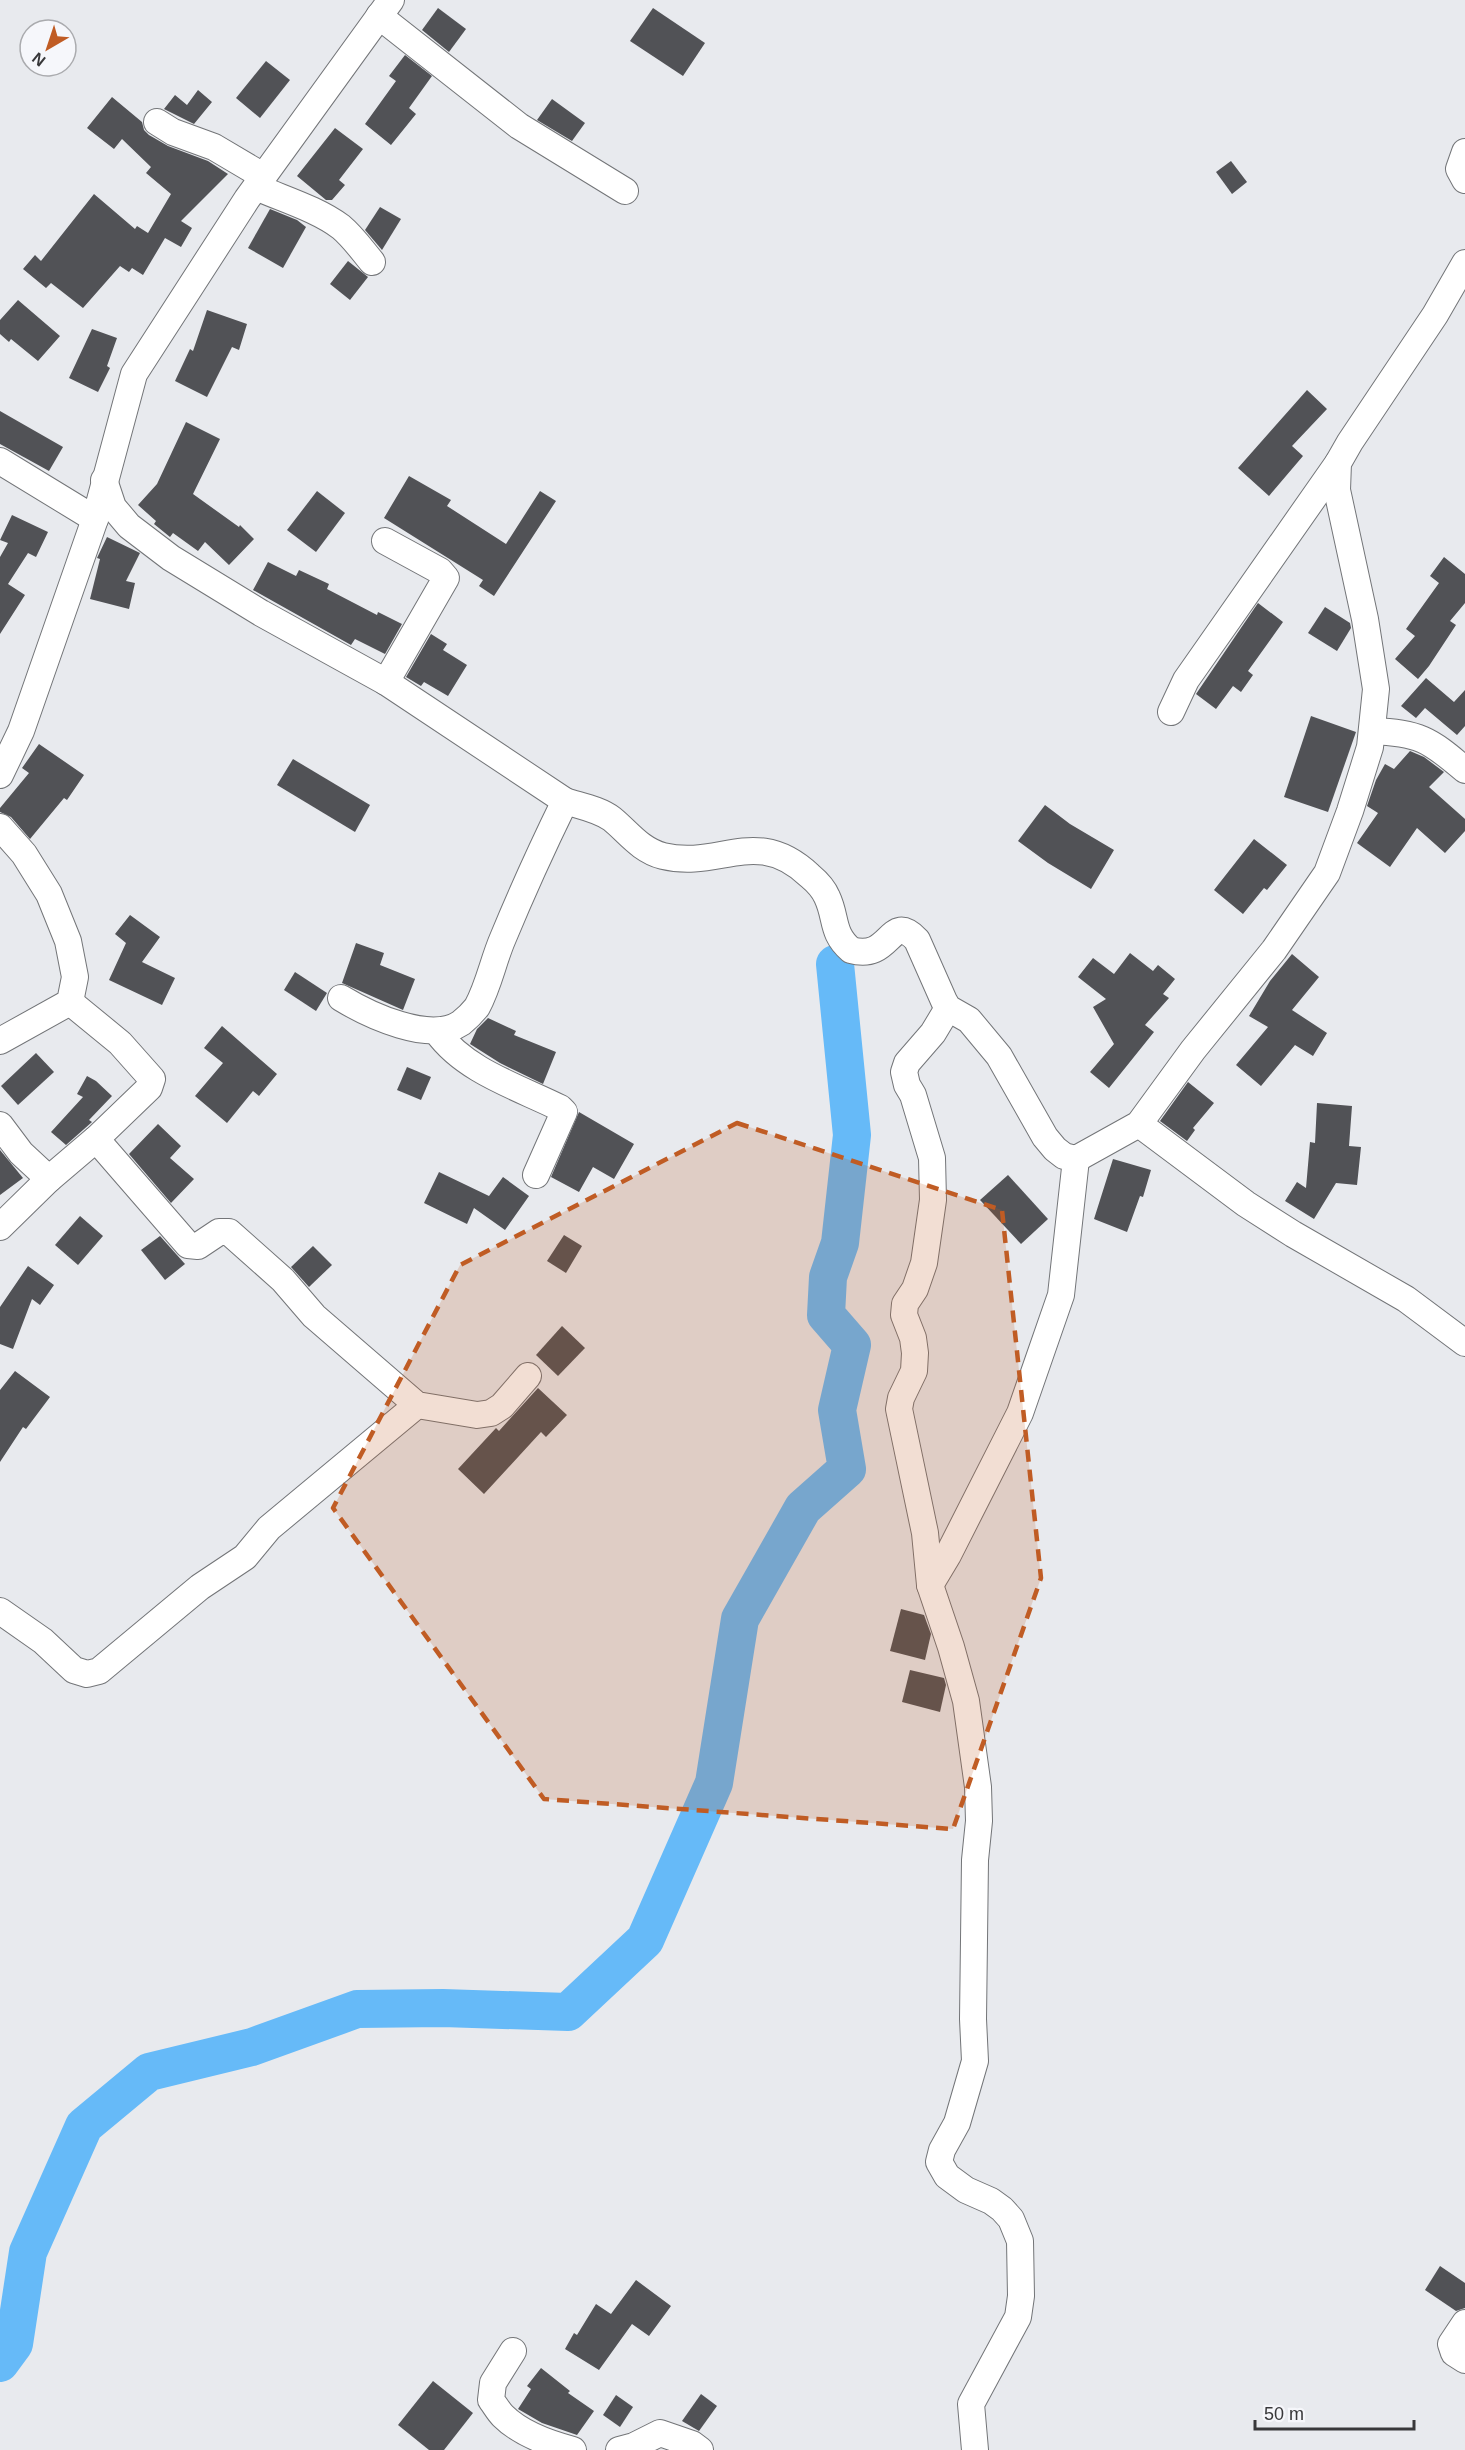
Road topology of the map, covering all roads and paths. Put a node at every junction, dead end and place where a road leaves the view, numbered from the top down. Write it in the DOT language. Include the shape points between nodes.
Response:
graph roads {
  1 [pos="385,8"];
  2 [pos="157,122"];
  3 [pos="1465,152"];
  4 [pos="1465,180"];
  5 [pos="259,181"];
  6 [pos="625,191"];
  7 [pos="372,262"];
  8 [pos="1465,263"];
  9 [pos="0,461"];
  10 [pos="1338,463"];
  11 [pos="104,480"];
  12 [pos="95,519"];
  13 [pos="385,541"];
  14 [pos="386,682"];
  15 [pos="1171,712"];
  16 [pos="1372,731"];
  17 [pos="1465,770"];
  18 [pos="0,775"];
  19 [pos="565,801"];
  20 [pos="0,826"];
  21 [pos="341,998"];
  22 [pos="70,1002"];
  23 [pos="948,1008"];
  24 [pos="437,1032"];
  25 [pos="0,1041"];
  26 [pos="1139,1124"];
  27 [pos="0,1125"];
  28 [pos="96,1139"];
  29 [pos="1076,1159"];
  30 [pos="536,1176"];
  31 [pos="49,1179"];
  32 [pos="0,1227"];
  33 [pos="1465,1343"];
  34 [pos="528,1376"];
  35 [pos="417,1405"];
  36 [pos="930,1585"];
  37 [pos="0,1611"];
  38 [pos="1465,2323"];
  39 [pos="513,2351"];
  40 [pos="1465,2360"];
  41 [pos="573,2450"];
  42 [pos="619,2450"];
  43 [pos="700,2450"];
  44 [pos="975,2450"];
  1 -- 5 [label="street"];
  1 -- 6 [label="street" via="519,126"];
  2 -- 5 [label="street" via="214,147"];
  3 -- 4 [label="street" via="1460,169"];
  5 -- 7 [label="street" via="333,222"];
  5 -- 11 [label="street" via="134,374"];
  8 -- 10 [label="street"];
  9 -- 12 [label="street"];
  10 -- 15 [label="street" via="1186,680"];
  10 -- 16 [label="street" via="1336,490 1365,619 1376,689"];
  11 -- 12 [label="street"];
  11 -- 14 [label="street" via="113,507 129,526 171,558"];
  12 -- 18 [label="street" via="21,731"];
  13 -- 14 [label="street" via="446,578"];
  14 -- 19 [label="street"];
  16 -- 17 [label="street" via="1418,738"];
  16 -- 26 [label="street" via="1350,811 1327,873 1274,950"];
  19 -- 23 [label="street" via="602,812 639,845 660,855 678,859 757,849 783,857 810,876 827,897 836,932 850,950 867,954 899,930 910,933 921,948"];
  19 -- 24 [label="street" via="523,890 476,1009 460,1024"];
  20 -- 22 [label="street" via="24,854 49,894 68,941 75,977"];
  21 -- 24 [label="street" via="362,1011"];
  22 -- 25 [label="street"];
  22 -- 28 [label="street" via="120,1043 152,1078 149,1088"];
  23 -- 29 [label="street" via="969,1020 999,1056 1045,1137 1064,1156"];
  23 -- 36 [label="street" via="904,1072 932,1158 928,1246 904,1315 913,1338 914,1371 899,1409 925,1533"];
  24 -- 30 [label="street" via="448,1047 467,1061 564,1112"];
  26 -- 29 [label="street"];
  26 -- 33 [label="street" via="1246,1204 1406,1299"];
  27 -- 31 [label="street" via="21,1153"];
  28 -- 31 [label="street"];
  28 -- 35 [label="street" via="188,1245 198,1246 225,1230 238,1238 314,1316"];
  29 -- 36 [label="street" via="1061,1295 1054,1317 1020,1413"];
  31 -- 32 [label="street"];
  34 -- 35 [label="street" via="491,1413 477,1415"];
  35 -- 37 [label="street" via="269,1528 245,1557 200,1587 99,1671 87,1674 75,1670 43,1641"];
  36 -- 44 [label="street" via="966,1701 974,1746 979,1821 975,1860 975,2061 957,2123 939,2162 947,2176 1002,2209 1020,2241 1018,2317 971,2404"];
  38 -- 40 [label="street" via="1451,2344 1454,2353"];
  39 -- 41 [label="street" via="494,2383 491,2400 503,2416 526,2431"];
  42 -- 43 [label="street" via="660,2433"];
}
